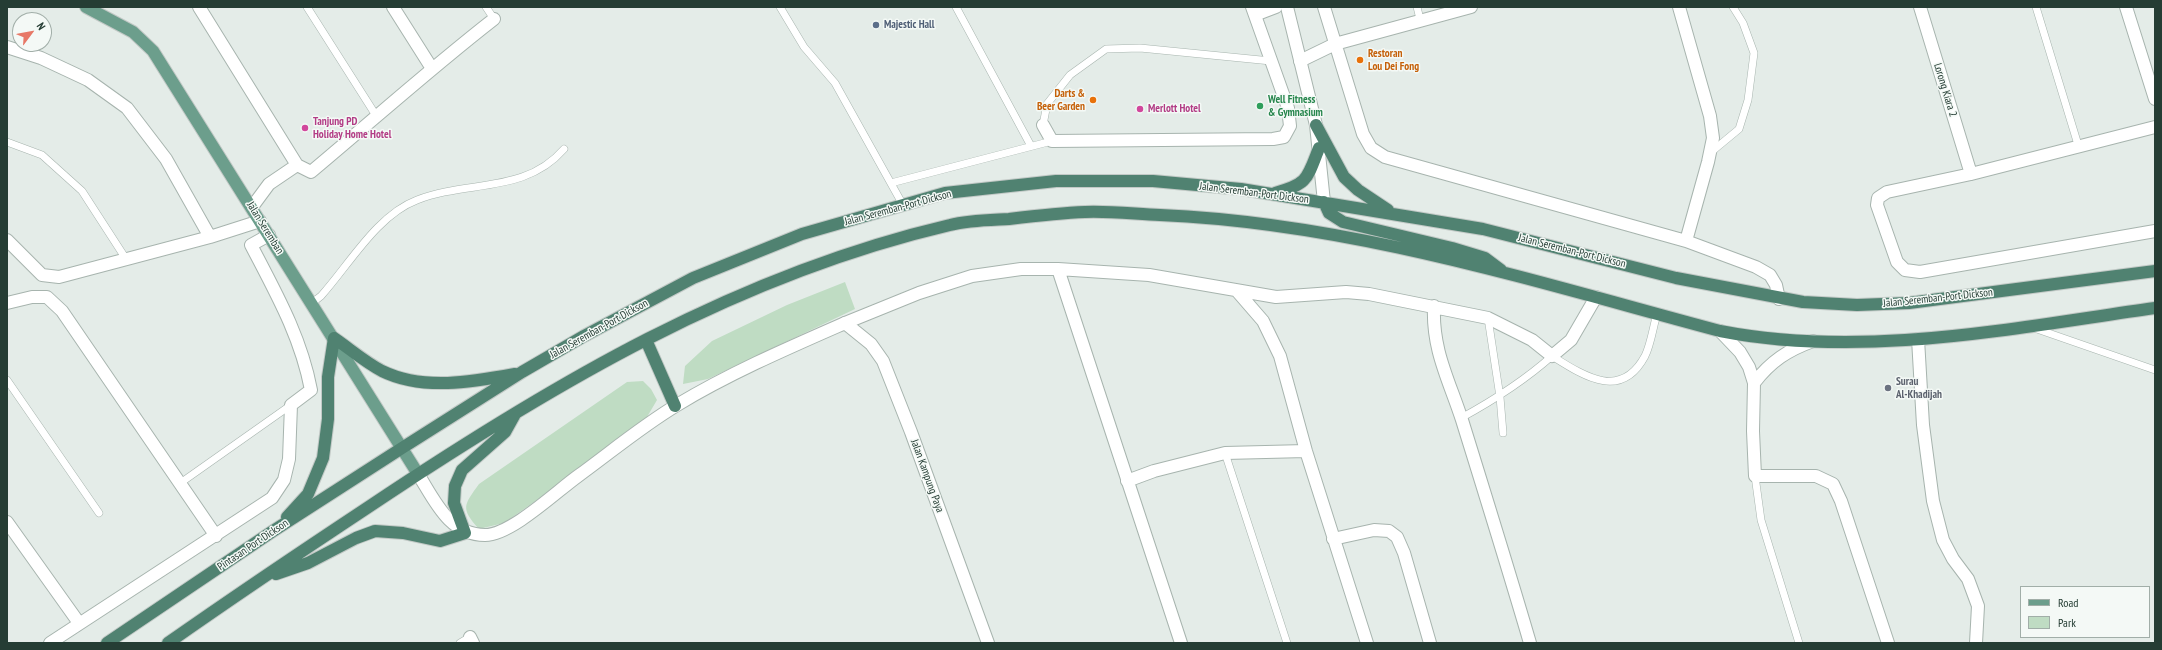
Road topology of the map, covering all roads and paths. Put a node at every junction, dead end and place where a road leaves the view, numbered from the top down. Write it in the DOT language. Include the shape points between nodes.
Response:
graph roads {
  1 [pos="86,7"];
  2 [pos="199,7"];
  3 [pos="307,7"];
  4 [pos="393,7"];
  5 [pos="486,7"];
  6 [pos="780,7"];
  7 [pos="956,7"];
  8 [pos="1276,7"];
  9 [pos="1287,7"];
  10 [pos="1324,7"];
  11 [pos="1417,7"];
  12 [pos="1471,7"];
  13 [pos="1679,7"];
  14 [pos="1733,7"];
  15 [pos="1920,7"];
  16 [pos="2036,7"];
  17 [pos="2126,7"];
  18 [pos="1253,11"];
  19 [pos="494,19"];
  20 [pos="1420,19"];
  21 [pos="1335,44"];
  22 [pos="7,48"];
  23 [pos="1271,61"];
  24 [pos="1300,61"];
  25 [pos="432,67"];
  26 [pos="2155,99"];
  27 [pos="377,117"];
  28 [pos="1043,125"];
  29 [pos="1316,125"];
  30 [pos="2155,127"];
  31 [pos="1052,141"];
  32 [pos="7,142"];
  33 [pos="1031,146"];
  34 [pos="1319,148"];
  35 [pos="2079,148"];
  36 [pos="564,149"];
  37 [pos="1710,153"];
  38 [pos="297,166"];
  39 [pos="1971,174"];
  40 [pos="891,184"];
  41 [pos="1272,194"];
  42 [pos="1324,202"];
  43 [pos="903,205"];
  44 [pos="252,207"];
  45 [pos="1392,212"];
  46 [pos="260,221"];
  47 [pos="2155,231"];
  48 [pos="269,235"];
  49 [pos="210,237"];
  50 [pos="7,240"];
  51 [pos="1686,241"];
  52 [pos="126,259"];
  53 [pos="1058,270"];
  54 [pos="2155,271"];
  55 [pos="1505,273"];
  56 [pos="1237,291"];
  57 [pos="1596,297"];
  58 [pos="1779,299"];
  59 [pos="312,303"];
  60 [pos="7,304"];
  61 [pos="1434,306"];
  62 [pos="2155,308"];
  63 [pos="1657,314"];
  64 [pos="1488,318"];
  65 [pos="845,323"];
  66 [pos="2026,326"];
  67 [pos="1720,331"];
  68 [pos="334,338"];
  69 [pos="1918,339"];
  70 [pos="646,340"];
  71 [pos="1813,341"];
  72 [pos="1552,356"];
  73 [pos="2155,370"];
  74 [pos="522,372"];
  75 [pos="7,380"];
  76 [pos="1754,383"];
  77 [pos="1500,397"];
  78 [pos="291,405"];
  79 [pos="676,406"];
  80 [pos="516,412"];
  81 [pos="1461,418"];
  82 [pos="1502,433"];
  83 [pos="402,448"];
  84 [pos="1306,451"];
  85 [pos="1225,453"];
  86 [pos="418,474"];
  87 [pos="1755,476"];
  88 [pos="1127,481"];
  89 [pos="179,484"];
  90 [pos="99,514"];
  91 [pos="7,522"];
  92 [pos="273,531"];
  93 [pos="465,533"];
  94 [pos="216,536"];
  95 [pos="1333,539"];
  96 [pos="258,581"];
  97 [pos="79,623"];
  98 [pos="986,642"];
  99 [pos="50,643"];
  100 [pos="106,643"];
  101 [pos="168,643"];
  102 [pos="1181,643"];
  103 [pos="1287,643"];
  104 [pos="1367,643"];
  105 [pos="1430,643"];
  106 [pos="1530,643"];
  107 [pos="1799,643"];
  108 [pos="1888,643"];
  109 [pos="1976,643"];
  1 -- 44 [label="main road, Jalan Seremban" via="133,32 153,51"];
  2 -- 38 [label="street"];
  3 -- 27 [label="lane"];
  4 -- 25 [label="street"];
  5 -- 19 [label="lane"];
  6 -- 40 [label="lane" via="804,47 835,83"];
  7 -- 33 [label="lane"];
  8 -- 18 [label="street"];
  9 -- 24 [label="street"];
  10 -- 21 [label="street"];
  11 -- 20 [label="lane"];
  12 -- 20 [label="street"];
  13 -- 37 [label="street" via="1710,116 1713,138"];
  14 -- 37 [label="lane" via="1743,23 1754,53 1748,100 1739,129"];
  15 -- 39 [label="street, Lorong Kiara 2"];
  16 -- 35 [label="lane"];
  17 -- 26 [label="street"];
  18 -- 23 [label="street"];
  19 -- 25 [label="street"];
  20 -- 21 [label="street"];
  21 -- 24 [label="street"];
  21 -- 51 [label="street" via="1363,134 1371,148 1385,157"];
  22 -- 49 [label="street" via="41,58 88,80 127,108 166,159"];
  23 -- 28 [label="lane" via="1140,48 1106,49 1070,75 1047,104"];
  23 -- 31 [label="street" via="1288,108 1290,126 1284,137 1273,140"];
  24 -- 29 [label="street"];
  25 -- 27 [label="street"];
  27 -- 38 [label="street" via="311,172"];
  28 -- 31 [label="street"];
  29 -- 34 [label="street"];
  29 -- 45 [label="highway" via="1344,176 1358,190"];
  30 -- 35 [label="street"];
  31 -- 33 [label="lane"];
  32 -- 52 [label="lane" via="42,155 82,191"];
  33 -- 40 [label="lane"];
  34 -- 41 [label="highway" via="1306,179 1295,188"];
  34 -- 42 [label="street"];
  35 -- 39 [label="street"];
  36 -- 59 [label="lane" via="554,161 511,182 439,193 417,200 394,212"];
  37 -- 51 [label="street"];
  38 -- 44 [label="street" via="269,184"];
  39 -- 47 [label="street" via="1886,192 1878,198 1877,205 1898,262 1905,270 1920,272"];
  40 -- 43 [label="lane"];
  41 -- 42 [label="highway, Jalan Seremban-Port Dickson"];
  41 -- 43 [label="highway, Jalan Seremban-Port Dickson" via="1153,181 1056,181 945,193"];
  42 -- 45 [label="highway, Jalan Seremban-Port Dickson"];
  42 -- 55 [label="highway" via="1329,213 1343,222 1486,258"];
  43 -- 74 [label="highway, Jalan Seremban-Port Dickson" via="802,234 693,278"];
  44 -- 46 [label="main road, Jalan Seremban"];
  45 -- 58 [label="highway, Jalan Seremban-Port Dickson" via="1483,229 1676,278"];
  46 -- 48 [label="main road, Jalan Seremban"];
  46 -- 49 [label="street"];
  48 -- 59 [label="main road, Jalan Seremban"];
  48 -- 78 [label="street" via="251,245 291,322 306,364 311,390"];
  49 -- 52 [label="street"];
  50 -- 52 [label="street" via="42,275 59,277"];
  51 -- 58 [label="street" via="1756,267 1770,275 1776,284"];
  53 -- 56 [label="street" via="1150,275"];
  53 -- 65 [label="street" via="1021,269 972,276 919,293"];
  53 -- 88 [label="street"];
  54 -- 58 [label="highway, Jalan Seremban-Port Dickson" via="1909,303 1857,305"];
  55 -- 57 [label="highway"];
  55 -- 70 [label="highway" via="1388,245 1218,217 1086,212 955,223 831,258 743,292"];
  56 -- 61 [label="street" via="1276,297 1346,292"];
  56 -- 84 [label="street" via="1263,321 1280,356"];
  57 -- 63 [label="highway"];
  57 -- 72 [label="street" via="1570,340"];
  59 -- 68 [label="main road, Jalan Seremban"];
  60 -- 89 [label="street" via="32,297 47,298 62,311"];
  61 -- 64 [label="street"];
  61 -- 81 [label="street" via="1433,326 1440,363"];
  62 -- 66 [label="highway"];
  63 -- 67 [label="highway"];
  63 -- 72 [label="lane" via="1646,354 1638,368 1624,379 1604,382 1574,370"];
  64 -- 72 [label="street" via="1532,340"];
  64 -- 77 [label="lane"];
  65 -- 79 [label="street" via="720,380"];
  65 -- 98 [label="street, Jalan Kampung Paya" via="871,344 883,361"];
  66 -- 69 [label="highway"];
  66 -- 73 [label="lane"];
  67 -- 71 [label="highway" via="1754,338"];
  67 -- 76 [label="street" via="1740,352 1749,367"];
  68 -- 74 [label="highway" via="382,371 405,379 436,383 474,382"];
  68 -- 83 [label="main road, Jalan Seremban"];
  68 -- 92 [label="highway" via="328,377 328,419 323,458 308,494"];
  69 -- 71 [label="highway" via="1864,344"];
  69 -- 109 [label="street" via="1923,426 1933,501 1943,540 1968,579 1978,606"];
  70 -- 79 [label="highway"];
  70 -- 80 [label="highway"];
  71 -- 76 [label="street" via="1791,349 1764,371"];
  72 -- 77 [label="lane"];
  74 -- 83 [label="highway, Jalan Seremban-Port Dickson"];
  75 -- 90 [label="lane"];
  76 -- 87 [label="street" via="1752,431"];
  77 -- 81 [label="lane"];
  77 -- 82 [label="lane"];
  78 -- 89 [label="lane"];
  78 -- 94 [label="street" via="289,459 284,480 272,498"];
  79 -- 93 [label="street" via="647,424 515,525 487,535"];
  80 -- 86 [label="highway"];
  80 -- 93 [label="highway" via="505,432 462,470 455,486 454,503"];
  81 -- 106 [label="street"];
  83 -- 86 [label="main road, Jalan Seremban"];
  83 -- 92 [label="highway, Pintasan Port Dickson"];
  84 -- 85 [label="street"];
  84 -- 95 [label="street"];
  85 -- 88 [label="street" via="1154,471"];
  85 -- 103 [label="lane"];
  86 -- 93 [label="street" via="449,520"];
  86 -- 96 [label="highway"];
  87 -- 107 [label="lane" via="1761,520"];
  87 -- 108 [label="street" via="1816,476 1833,484 1841,501"];
  88 -- 102 [label="street"];
  89 -- 94 [label="street"];
  91 -- 97 [label="street"];
  92 -- 100 [label="highway, Pintasan Port Dickson"];
  93 -- 96 [label="highway" via="440,541 404,533 375,531 308,563"];
  94 -- 97 [label="street"];
  95 -- 104 [label="street"];
  95 -- 105 [label="street" via="1374,530 1389,531 1397,537"];
  96 -- 101 [label="highway"];
  97 -- 99 [label="street"];
}
